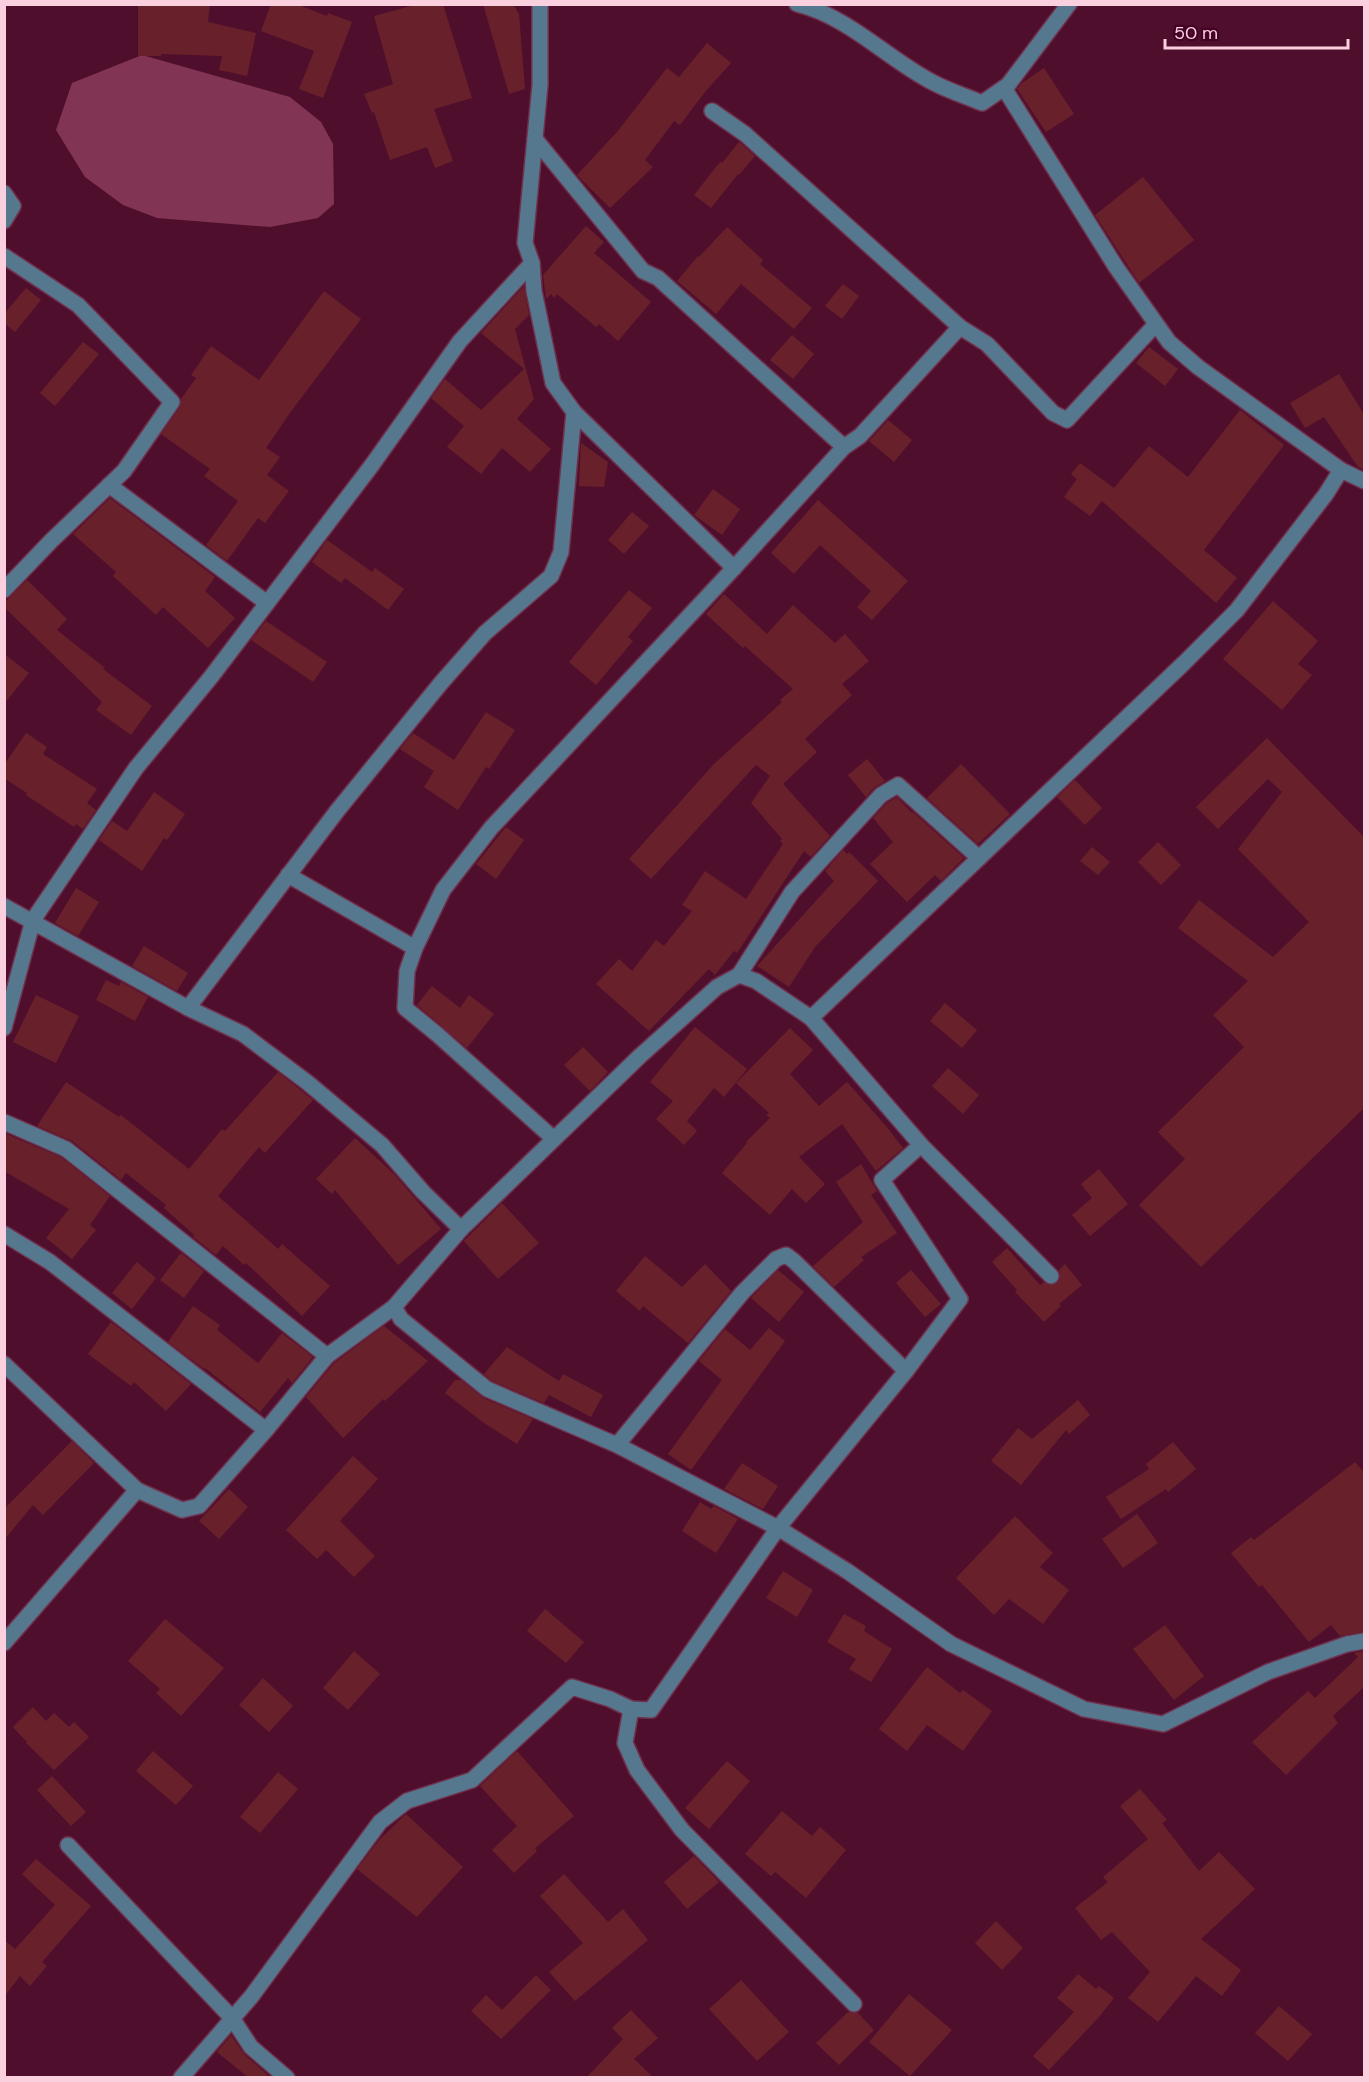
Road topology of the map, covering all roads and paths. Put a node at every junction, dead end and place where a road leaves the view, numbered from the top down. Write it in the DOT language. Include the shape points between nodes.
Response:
graph roads {
  1 [pos="540,4"];
  2 [pos="797,4"];
  3 [pos="1069,4"];
  4 [pos="1004,88"];
  5 [pos="712,111"];
  6 [pos="535,139"];
  7 [pos="4,193"];
  8 [pos="4,221"];
  9 [pos="4,256"];
  10 [pos="532,263"];
  11 [pos="1156,324"];
  12 [pos="960,327"];
  13 [pos="574,412"];
  14 [pos="844,447"];
  15 [pos="1341,470"];
  16 [pos="1365,482"];
  17 [pos="109,485"];
  18 [pos="734,568"];
  19 [pos="4,590"];
  20 [pos="267,603"];
  21 [pos="979,858"];
  22 [pos="288,875"];
  23 [pos="4,906"];
  24 [pos="33,920"];
  25 [pos="415,948"];
  26 [pos="739,975"];
  27 [pos="188,1008"];
  28 [pos="811,1018"];
  29 [pos="4,1028"];
  30 [pos="4,1122"];
  31 [pos="555,1139"];
  32 [pos="921,1145"];
  33 [pos="461,1229"];
  34 [pos="4,1234"];
  35 [pos="1051,1276"];
  36 [pos="394,1307"];
  37 [pos="327,1356"];
  38 [pos="4,1364"];
  39 [pos="906,1371"];
  40 [pos="266,1431"];
  41 [pos="617,1445"];
  42 [pos="137,1490"];
  43 [pos="778,1528"];
  44 [pos="1365,1641"];
  45 [pos="4,1642"];
  46 [pos="631,1709"];
  47 [pos="68,1845"];
  48 [pos="854,2004"];
  49 [pos="232,2018"];
  50 [pos="181,2078"];
  51 [pos="287,2078"];
  1 -- 6 [label="street"];
  2 -- 4 [label="street" via="848,26 934,82 982,103"];
  3 -- 4 [label="street"];
  4 -- 11 [label="street"];
  5 -- 12 [label="street" via="744,134"];
  6 -- 10 [label="street" via="525,243"];
  6 -- 14 [label="street" via="643,271 658,278"];
  7 -- 8 [label="street" via="13,206"];
  9 -- 17 [label="street" via="78,305 172,402"];
  10 -- 13 [label="street" via="553,383"];
  10 -- 20 [label="street" via="460,341"];
  11 -- 12 [label="street" via="1067,420 1053,413 987,344"];
  11 -- 15 [label="street" via="1169,342 1198,367"];
  12 -- 14 [label="street" via="860,436"];
  13 -- 18 [label="street"];
  13 -- 22 [label="street" via="561,552 551,576 485,633 441,683"];
  14 -- 18 [label="street"];
  15 -- 16 [label="street"];
  15 -- 21 [label="street" via="1237,610"];
  17 -- 19 [label="street"];
  17 -- 20 [label="street"];
  18 -- 25 [label="street" via="491,828 443,890"];
  20 -- 24 [label="street" via="136,768"];
  21 -- 26 [label="street" via="898,784 881,795 792,892"];
  21 -- 28 [label="street"];
  22 -- 25 [label="street"];
  22 -- 27 [label="street"];
  23 -- 24 [label="street"];
  24 -- 27 [label="street"];
  24 -- 29 [label="street"];
  25 -- 31 [label="street" via="407,971 405,1008"];
  26 -- 28 [label="street" via="756,981"];
  26 -- 31 [label="street" via="717,987"];
  27 -- 33 [label="street" via="243,1034 308,1083 382,1145"];
  28 -- 32 [label="street"];
  30 -- 37 [label="street" via="66,1149"];
  31 -- 33 [label="street"];
  32 -- 35 [label="street"];
  32 -- 39 [label="street" via="882,1180 960,1299"];
  33 -- 36 [label="street"];
  34 -- 40 [label="street" via="50,1262"];
  36 -- 37 [label="street"];
  36 -- 41 [label="street" via="401,1319 487,1389"];
  37 -- 40 [label="street"];
  38 -- 42 [label="street"];
  39 -- 41 [label="street" via="786,1255 776,1259 742,1293"];
  39 -- 43 [label="street"];
  40 -- 42 [label="street" via="199,1506 182,1510"];
  41 -- 43 [label="street"];
  42 -- 45 [label="street"];
  43 -- 44 [label="street" via="951,1644 1084,1709 1163,1724 1268,1672"];
  43 -- 46 [label="street" via="651,1710"];
  46 -- 48 [label="street" via="625,1743 637,1770 682,1830"];
  46 -- 49 [label="street" via="572,1687 472,1780 407,1801 380,1822"];
  47 -- 49 [label="street"];
  49 -- 50 [label="street"];
  49 -- 51 [label="street" via="251,2047"];
}
